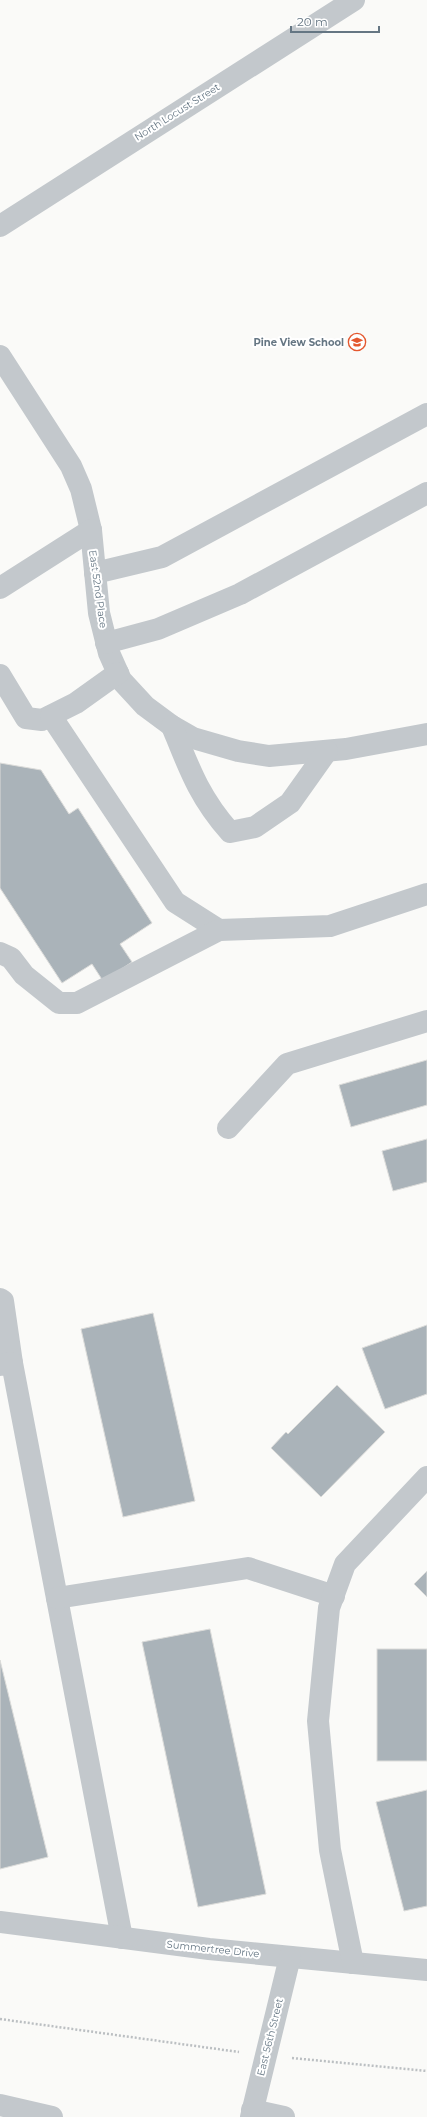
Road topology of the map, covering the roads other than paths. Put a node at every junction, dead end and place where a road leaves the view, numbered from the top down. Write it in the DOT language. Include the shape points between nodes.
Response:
graph roads {
  1 [pos="354,0"];
  2 [pos="0,226"];
  3 [pos="0,356"];
  4 [pos="427,414"];
  5 [pos="427,493"];
  6 [pos="90,530"];
  7 [pos="95,573"];
  8 [pos="0,588"];
  9 [pos="106,643"];
  10 [pos="118,673"];
  11 [pos="0,675"];
  12 [pos="50,716"];
  13 [pos="172,726"];
  14 [pos="426,740"];
  15 [pos="327,751"];
  16 [pos="427,894"];
  17 [pos="219,930"];
  18 [pos="0,953"];
  19 [pos="427,1021"];
  20 [pos="228,1128"];
  21 [pos="0,1299"];
  22 [pos="6,1364"];
  23 [pos="427,1477"];
  24 [pos="334,1596"];
  25 [pos="57,1598"];
  26 [pos="0,1922"];
  27 [pos="122,1938"];
  28 [pos="290,1957"];
  29 [pos="353,1963"];
  30 [pos="427,1970"];
  31 [pos="0,2105"];
  32 [pos="251,2114"];
  33 [pos="52,2117"];
  34 [pos="284,2117"];
  1 -- 2 [label="street, North Locust Street"];
  3 -- 6 [label="street, East 52nd Place" via="71,466 81,489"];
  4 -- 7 [label="street" via="162,557"];
  5 -- 9 [label="street" via="240,594 158,629"];
  6 -- 7 [label="street, East 52nd Place"];
  6 -- 8 [label="street"];
  7 -- 9 [label="street, East 52nd Place" via="99,613"];
  9 -- 10 [label="street, East 52nd Place"];
  10 -- 12 [label="street" via="76,704"];
  10 -- 13 [label="street, East 52nd Place" via="121,680 145,706"];
  11 -- 12 [label="street" via="26,718 42,720"];
  12 -- 17 [label="street" via="175,902"];
  13 -- 15 [label="street, East 52nd Place" via="193,738 238,751 269,756"];
  13 -- 15 [label="street" via="197,788 213,813 230,832 255,827 290,803"];
  14 -- 15 [label="street, East 52nd Place" via="400,740"];
  16 -- 17 [label="street" via="330,926"];
  17 -- 18 [label="street" via="77,1003 59,1003 24,975 11,958"];
  19 -- 20 [label="street" via="287,1064"];
  21 -- 22 [label="street" via="3,1301"];
  22 -- 25 [label="street"];
  23 -- 24 [label="street" via="345,1564"];
  24 -- 25 [label="street" via="248,1568"];
  24 -- 29 [label="street" via="329,1608 318,1720 330,1850"];
  25 -- 27 [label="street"];
  26 -- 27 [label="street, Summertree Drive"];
  27 -- 28 [label="street, Summertree Drive"];
  28 -- 29 [label="street, Summertree Drive"];
  28 -- 32 [label="street, East 56th Street"];
  29 -- 30 [label="street, Summertree Drive"];
  31 -- 33 [label="street"];
  32 -- 34 [label="street"];
}
